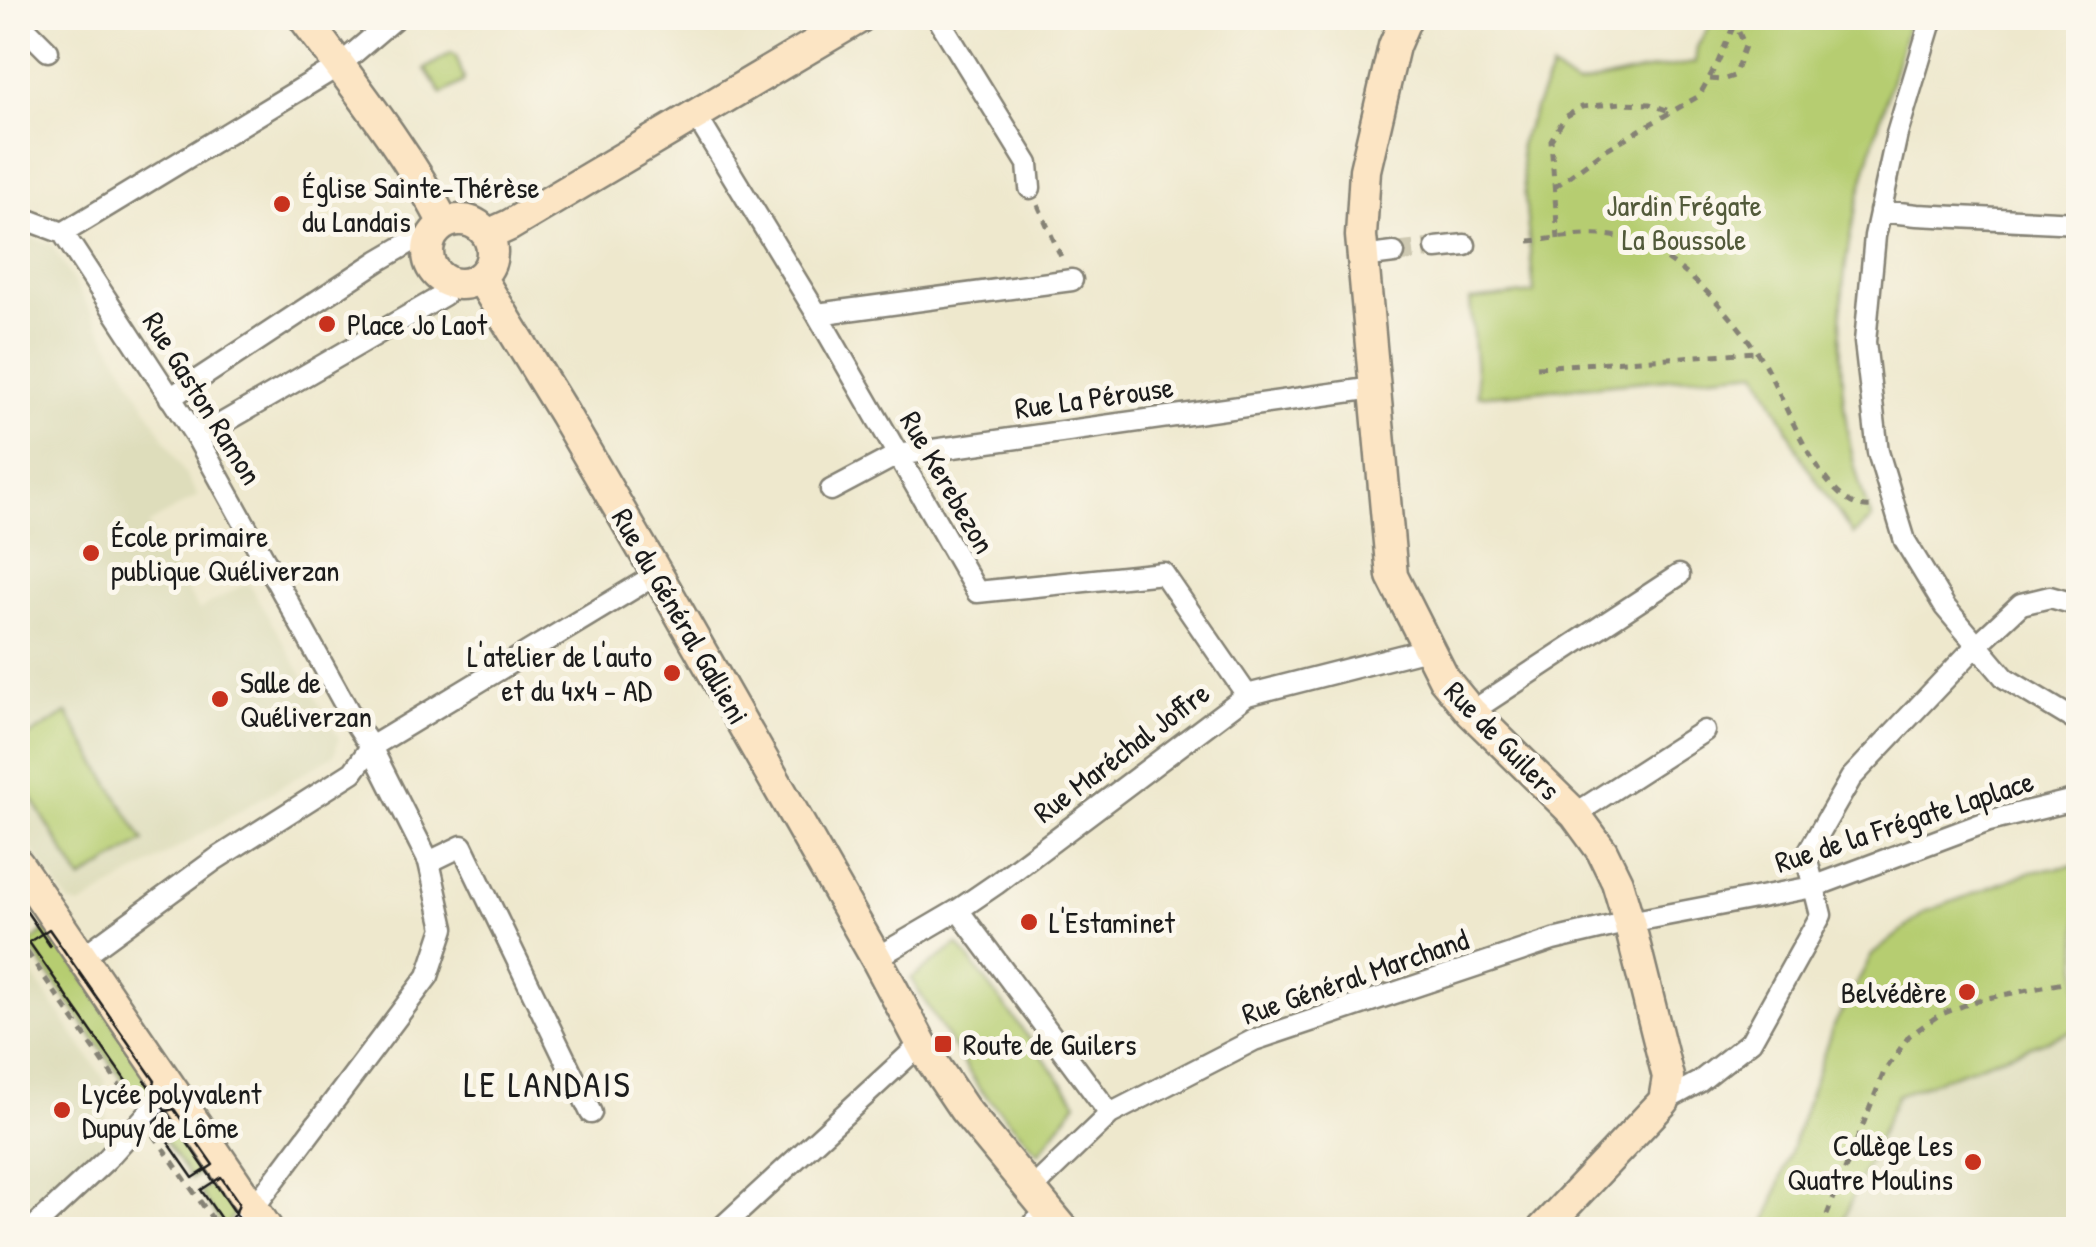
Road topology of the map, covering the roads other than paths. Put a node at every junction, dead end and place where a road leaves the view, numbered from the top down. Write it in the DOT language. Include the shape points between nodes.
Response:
graph roads {
  1 [pos="394,18"];
  2 [pos="859,18"];
  3 [pos="938,18"];
  4 [pos="1406,18"];
  5 [pos="1932,18"];
  6 [pos="18,21"];
  7 [pos="318,23"];
  8 [pos="48,51"];
  9 [pos="340,65"];
  10 [pos="695,114"];
  11 [pos="1030,188"];
  12 [pos="1880,210"];
  13 [pos="18,216"];
  14 [pos="2078,223"];
  15 [pos="63,233"];
  16 [pos="437,233"];
  17 [pos="488,236"];
  18 [pos="1465,245"];
  19 [pos="1436,248"];
  20 [pos="1394,253"];
  21 [pos="1362,257"];
  22 [pos="466,280"];
  23 [pos="1072,280"];
  24 [pos="816,314"];
  25 [pos="1374,388"];
  26 [pos="170,398"];
  27 [pos="197,438"];
  28 [pos="897,455"];
  29 [pos="831,490"];
  30 [pos="658,574"];
  31 [pos="1679,575"];
  32 [pos="2078,605"];
  33 [pos="1977,646"];
  34 [pos="1427,649"];
  35 [pos="1247,695"];
  36 [pos="1471,712"];
  37 [pos="2078,722"];
  38 [pos="1704,732"];
  39 [pos="371,747"];
  40 [pos="2078,799"];
  41 [pos="1575,814"];
  42 [pos="430,862"];
  43 [pos="18,864"];
  44 [pos="1813,887"];
  45 [pos="958,910"];
  46 [pos="1629,922"];
  47 [pos="82,957"];
  48 [pos="876,958"];
  49 [pos="922,1044"];
  50 [pos="170,1089"];
  51 [pos="1664,1101"];
  52 [pos="591,1114"];
  53 [pos="1110,1114"];
  54 [pos="1043,1215"];
  55 [pos="253,1222"];
  56 [pos="31,1230"];
  57 [pos="719,1230"];
  58 [pos="1542,1230"];
  1 -- 9 [label="street"];
  2 -- 10 [label="main road"];
  3 -- 11 [label="street" via="1028,164"];
  4 -- 21 [label="main road, Rue de Guilers" via="1365,170"];
  5 -- 12 [label="street"];
  6 -- 8 [label="street"];
  7 -- 9 [label="main road, Rue du Général Gallieni"];
  9 -- 15 [label="street"];
  9 -- 16 [label="main road, Rue du Général Gallieni" via="430,197"];
  10 -- 17 [label="main road"];
  10 -- 24 [label="street, Rue Kerebezon"];
  12 -- 14 [label="street"];
  12 -- 33 [label="street" via="1865,342 1878,452 1906,541"];
  13 -- 15 [label="street"];
  15 -- 26 [label="street, Rue Gaston Ramon"];
  16 -- 17 [label="main road" via="468,220"];
  16 -- 22 [label="main road, Rue du Général Gallieni" via="428,252 435,272"];
  16 -- 26 [label="street" via="378,260"];
  17 -- 22 [label="main road" via="488,269"];
  18 -- 19 [label="street"];
  20 -- 21 [label="street"];
  21 -- 25 [label="main road, Rue de Guilers"];
  22 -- 27 [label="street"];
  22 -- 30 [label="main road, Rue du Général Gallieni" via="564,414"];
  23 -- 24 [label="street"];
  24 -- 28 [label="street, Rue Kerebezon"];
  25 -- 28 [label="street, Rue La Pérouse"];
  25 -- 34 [label="main road, Rue de Guilers" via="1392,576"];
  26 -- 27 [label="street, Rue Gaston Ramon"];
  27 -- 39 [label="street, Rue Gaston Ramon"];
  28 -- 29 [label="street, Rue La Pérouse"];
  28 -- 35 [label="street, Rue Kerebezon" via="976,592 1163,572"];
  30 -- 39 [label="street"];
  30 -- 48 [label="main road, Rue du Général Gallieni"];
  31 -- 36 [label="street"];
  32 -- 33 [label="street" via="2050,597 2020,604"];
  33 -- 37 [label="street" via="2005,678"];
  33 -- 44 [label="street" via="1851,778 1806,856"];
  34 -- 35 [label="street, Rue Maréchal Joffre"];
  34 -- 36 [label="main road, Rue de Guilers"];
  35 -- 45 [label="street, Rue Maréchal Joffre"];
  36 -- 41 [label="main road, Rue de Guilers"];
  38 -- 41 [label="street"];
  39 -- 42 [label="street, Rue Gaston Ramon"];
  39 -- 47 [label="street" via="353,772"];
  40 -- 44 [label="street, Rue de la Frégate Laplace" via="1989,821"];
  41 -- 46 [label="main road, Rue de Guilers" via="1602,851"];
  42 -- 52 [label="street" via="462,846"];
  42 -- 55 [label="street, Rue Gaston Ramon" via="444,928 428,976 268,1185"];
  43 -- 47 [label="main road"];
  44 -- 46 [label="street, Rue de la Frégate Laplace"];
  44 -- 51 [label="street" via="1821,915 1752,1041"];
  45 -- 48 [label="street, Rue Maréchal Joffre"];
  45 -- 53 [label="street"];
  46 -- 51 [label="main road, Rue de Guilers" via="1668,1076"];
  46 -- 53 [label="street, Rue Général Marchand" via="1553,940 1254,1040"];
  47 -- 50 [label="main road"];
  48 -- 49 [label="main road, Rue du Général Gallieni"];
  49 -- 54 [label="main road, Rue du Général Gallieni"];
  49 -- 57 [label="street"];
  50 -- 55 [label="main road"];
  50 -- 56 [label="street"];
  51 -- 58 [label="main road"];
  53 -- 54 [label="street, Rue Général Marchand"];
}
